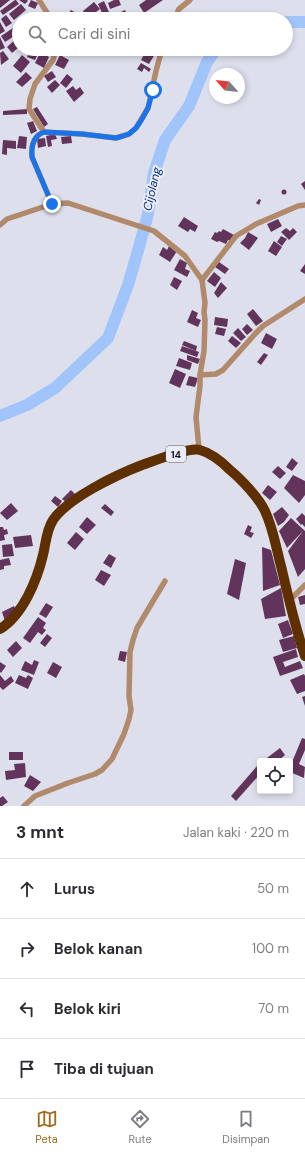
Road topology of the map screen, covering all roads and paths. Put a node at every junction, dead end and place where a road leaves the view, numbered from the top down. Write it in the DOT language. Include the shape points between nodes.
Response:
graph roads {
  1 [pos="39,0"];
  2 [pos="190,0"];
  3 [pos="47,12"];
  4 [pos="178,12"];
  5 [pos="53,56"];
  6 [pos="160,56"];
  7 [pos="44,132"];
  8 [pos="52,204"];
  9 [pos="305,205"];
  10 [pos="0,225"];
  11 [pos="202,280"];
  12 [pos="305,299"];
  13 [pos="200,375"];
  14 [pos="199,449"];
  15 [pos="165,581"];
  16 [pos="305,585"];
  17 [pos="289,602"];
  18 [pos="0,629"];
  19 [pos="305,656"];
  20 [pos="24,806"];
  1 -- 3 [label="street"];
  2 -- 4 [label="street"];
  5 -- 7 [label="street" via="35,84 30,99 29,109"];
  6 -- 7 [label="street" via="148,108 136,128 129,134 116,138"];
  7 -- 8 [label="street" via="34,139 31,149"];
  8 -- 10 [label="street" via="7,219"];
  8 -- 11 [label="street" via="68,203 154,230 185,256"];
  9 -- 11 [label="street" via="256,224 236,236"];
  11 -- 13 [label="street" via="205,320"];
  12 -- 13 [label="street" via="263,326 223,370 216,374"];
  13 -- 14 [label="street" via="196,417"];
  14 -- 17 [label="highway, 14" via="222,462 240,478 264,510 272,528"];
  14 -- 18 [label="highway, 14" via="164,456 125,472 80,496 60,512 48,531 37,577 25,601 13,618"];
  15 -- 20 [label="street" via="137,628 133,640 130,652 129,719 112,758 95,774 35,796"];
  16 -- 17 [label="street"];
  17 -- 19 [label="highway, 14"];
}
